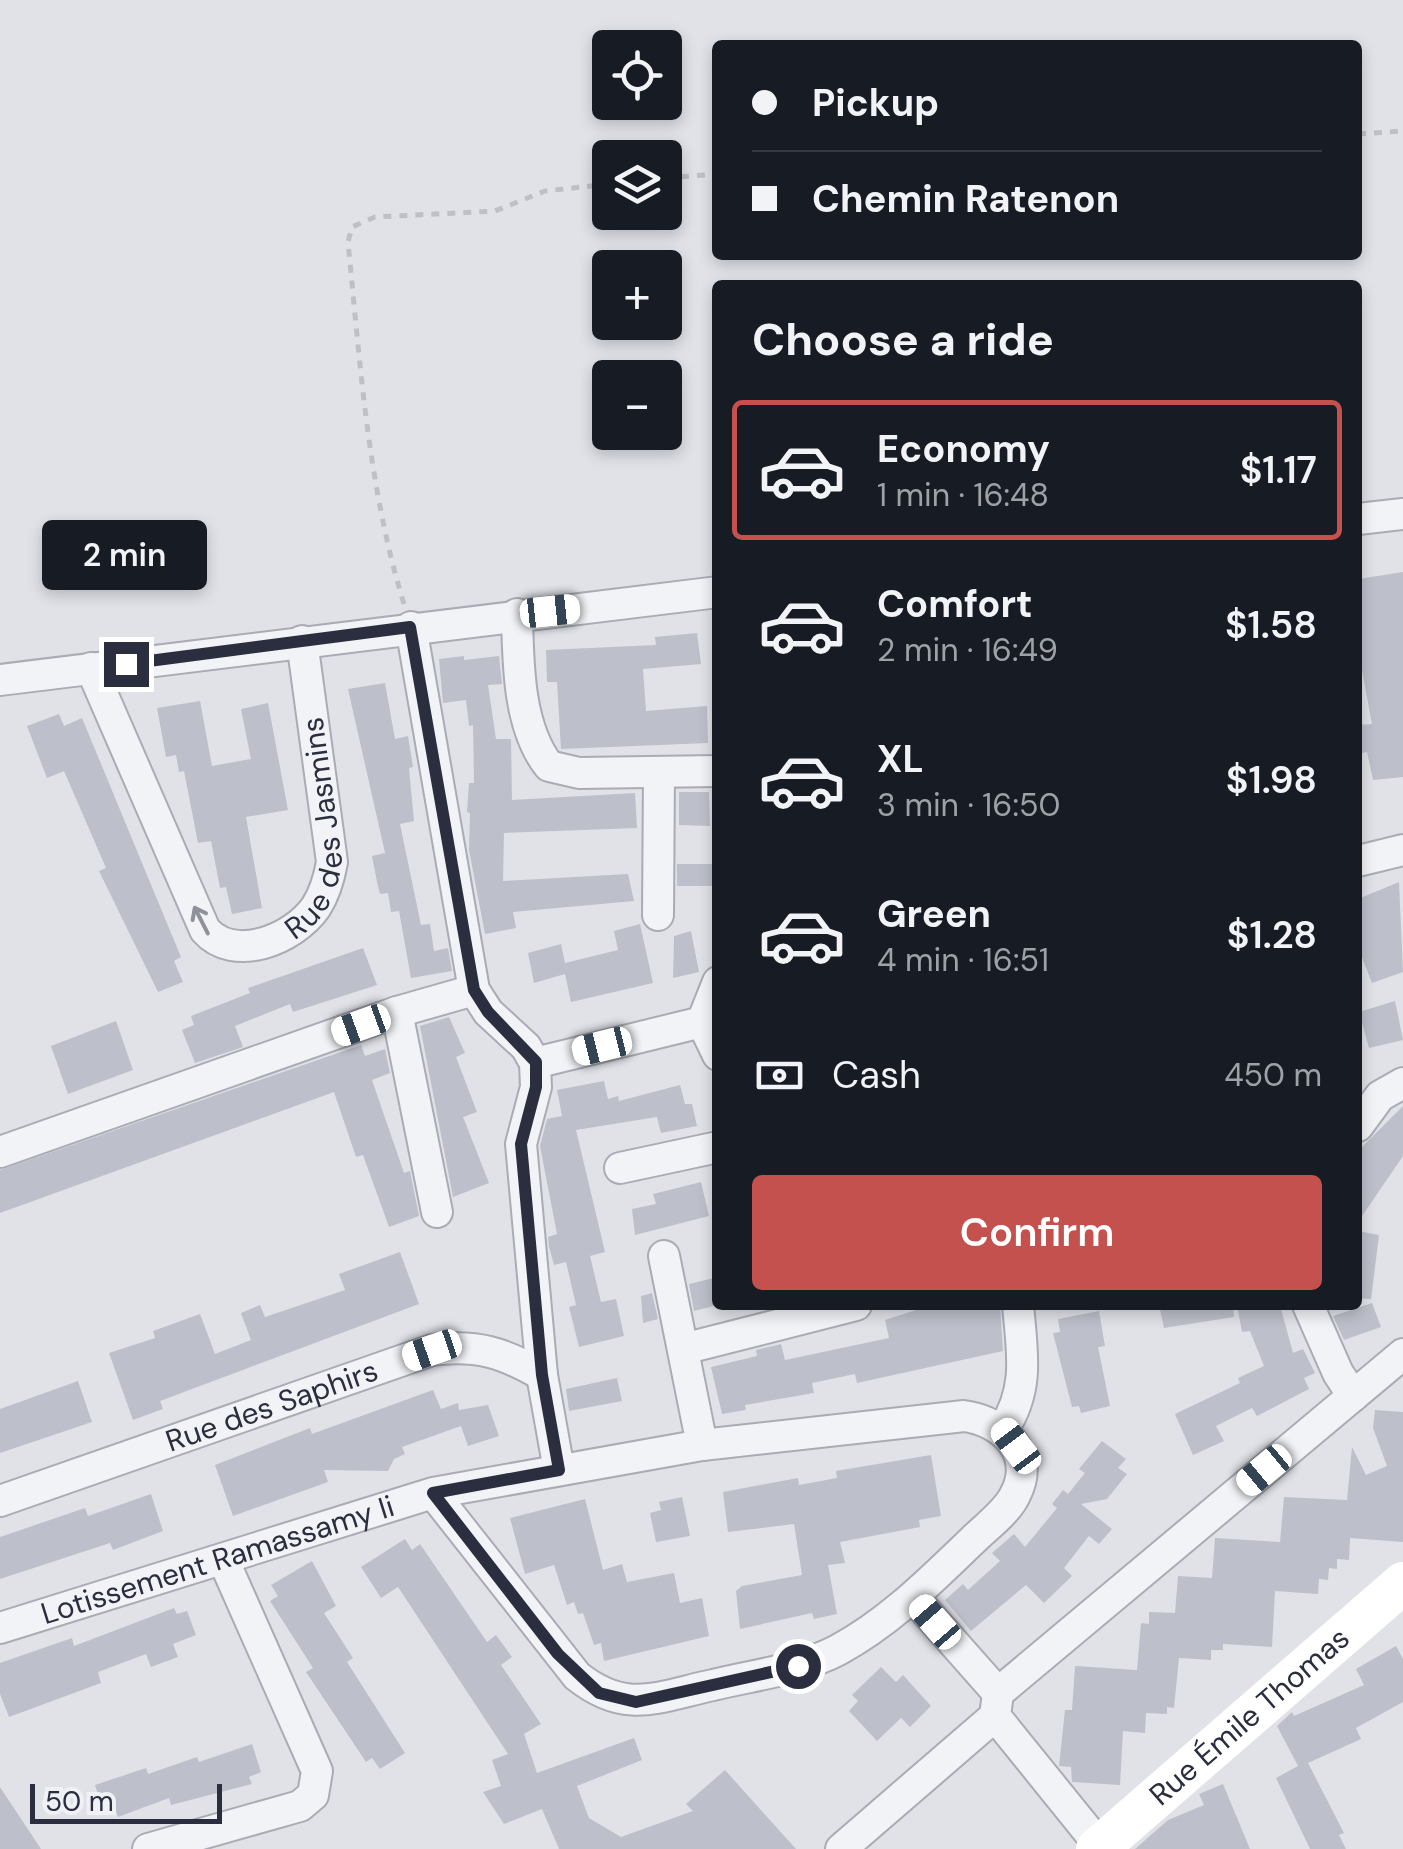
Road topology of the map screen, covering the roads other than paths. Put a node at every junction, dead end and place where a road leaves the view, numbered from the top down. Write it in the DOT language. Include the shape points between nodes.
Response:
graph roads {
  1 [pos="1403,514"];
  2 [pos="1362,519"];
  3 [pos="712,593"];
  4 [pos="517,614"];
  5 [pos="410,627"];
  6 [pos="302,641"];
  7 [pos="91,668"];
  8 [pos="0,680"];
  9 [pos="712,771"];
  10 [pos="658,772"];
  11 [pos="1403,850"];
  12 [pos="1362,860"];
  13 [pos="658,916"];
  14 [pos="474,990"];
  15 [pos="712,997"];
  16 [pos="398,1012"];
  17 [pos="702,1022"];
  18 [pos="712,1043"];
  19 [pos="536,1062"];
  20 [pos="1403,1083"];
  21 [pos="1362,1121"];
  22 [pos="712,1148"];
  23 [pos="0,1152"];
  24 [pos="620,1168"];
  25 [pos="437,1212"];
  26 [pos="664,1256"];
  27 [pos="836,1310"];
  28 [pos="1018,1310"];
  29 [pos="1310,1310"];
  30 [pos="683,1349"];
  31 [pos="1403,1354"];
  32 [pos="542,1375"];
  33 [pos="1353,1396"];
  34 [pos="1004,1429"];
  35 [pos="702,1445"];
  36 [pos="559,1470"];
  37 [pos="433,1493"];
  38 [pos="0,1501"];
  39 [pos="223,1559"];
  40 [pos="1403,1583"];
  41 [pos="914,1598"];
  42 [pos="0,1628"];
  43 [pos="996,1704"];
  44 [pos="1099,1848"];
  45 [pos="148,1849"];
  46 [pos="841,1849"];
  1 -- 2 [label="street"];
  3 -- 4 [label="street"];
  4 -- 5 [label="street"];
  4 -- 10 [label="street" via="519,668 534,738 549,766"];
  5 -- 6 [label="street"];
  5 -- 14 [label="street"];
  6 -- 7 [label="street"];
  6 -- 7 [label="street, Rue des Jasmins, one-way" via="332,862 314,911 283,934 246,946 230,948 204,930"];
  7 -- 8 [label="street"];
  9 -- 10 [label="street"];
  10 -- 13 [label="street"];
  11 -- 12 [label="street"];
  14 -- 16 [label="street"];
  14 -- 19 [label="street"];
  15 -- 17 [label="street"];
  16 -- 23 [label="street"];
  16 -- 25 [label="street"];
  17 -- 18 [label="street"];
  17 -- 19 [label="street"];
  19 -- 32 [label="street" via="521,1144"];
  20 -- 21 [label="street" via="1380,1096"];
  22 -- 24 [label="street"];
  26 -- 30 [label="street"];
  27 -- 30 [label="street"];
  28 -- 34 [label="street" via="1024,1376 1019,1406"];
  29 -- 33 [label="street"];
  30 -- 35 [label="street"];
  31 -- 33 [label="street"];
  32 -- 36 [label="street"];
  32 -- 38 [label="street, Rue des Saphirs" via="489,1349 432,1350"];
  33 -- 43 [label="street"];
  34 -- 35 [label="street, Lotissement Ramassamy Ii" via="964,1416"];
  34 -- 41 [label="street, Lotissement Ramassamy Ii" via="1022,1468 1015,1496"];
  35 -- 36 [label="street, Lotissement Ramassamy Ii"];
  36 -- 37 [label="street, Lotissement Ramassamy Ii"];
  37 -- 39 [label="street, Lotissement Ramassamy Ii"];
  37 -- 41 [label="street, Lotissement Ramassamy Ii" via="577,1676 616,1700 636,1702 798,1666 837,1650"];
  39 -- 42 [label="street, Lotissement Ramassamy Ii"];
  39 -- 45 [label="street" via="317,1771 313,1795 300,1806"];
  40 -- 44 [label="street, Rue Émile Thomas"];
  41 -- 43 [label="street"];
  43 -- 44 [label="street"];
  43 -- 46 [label="street"];
}
